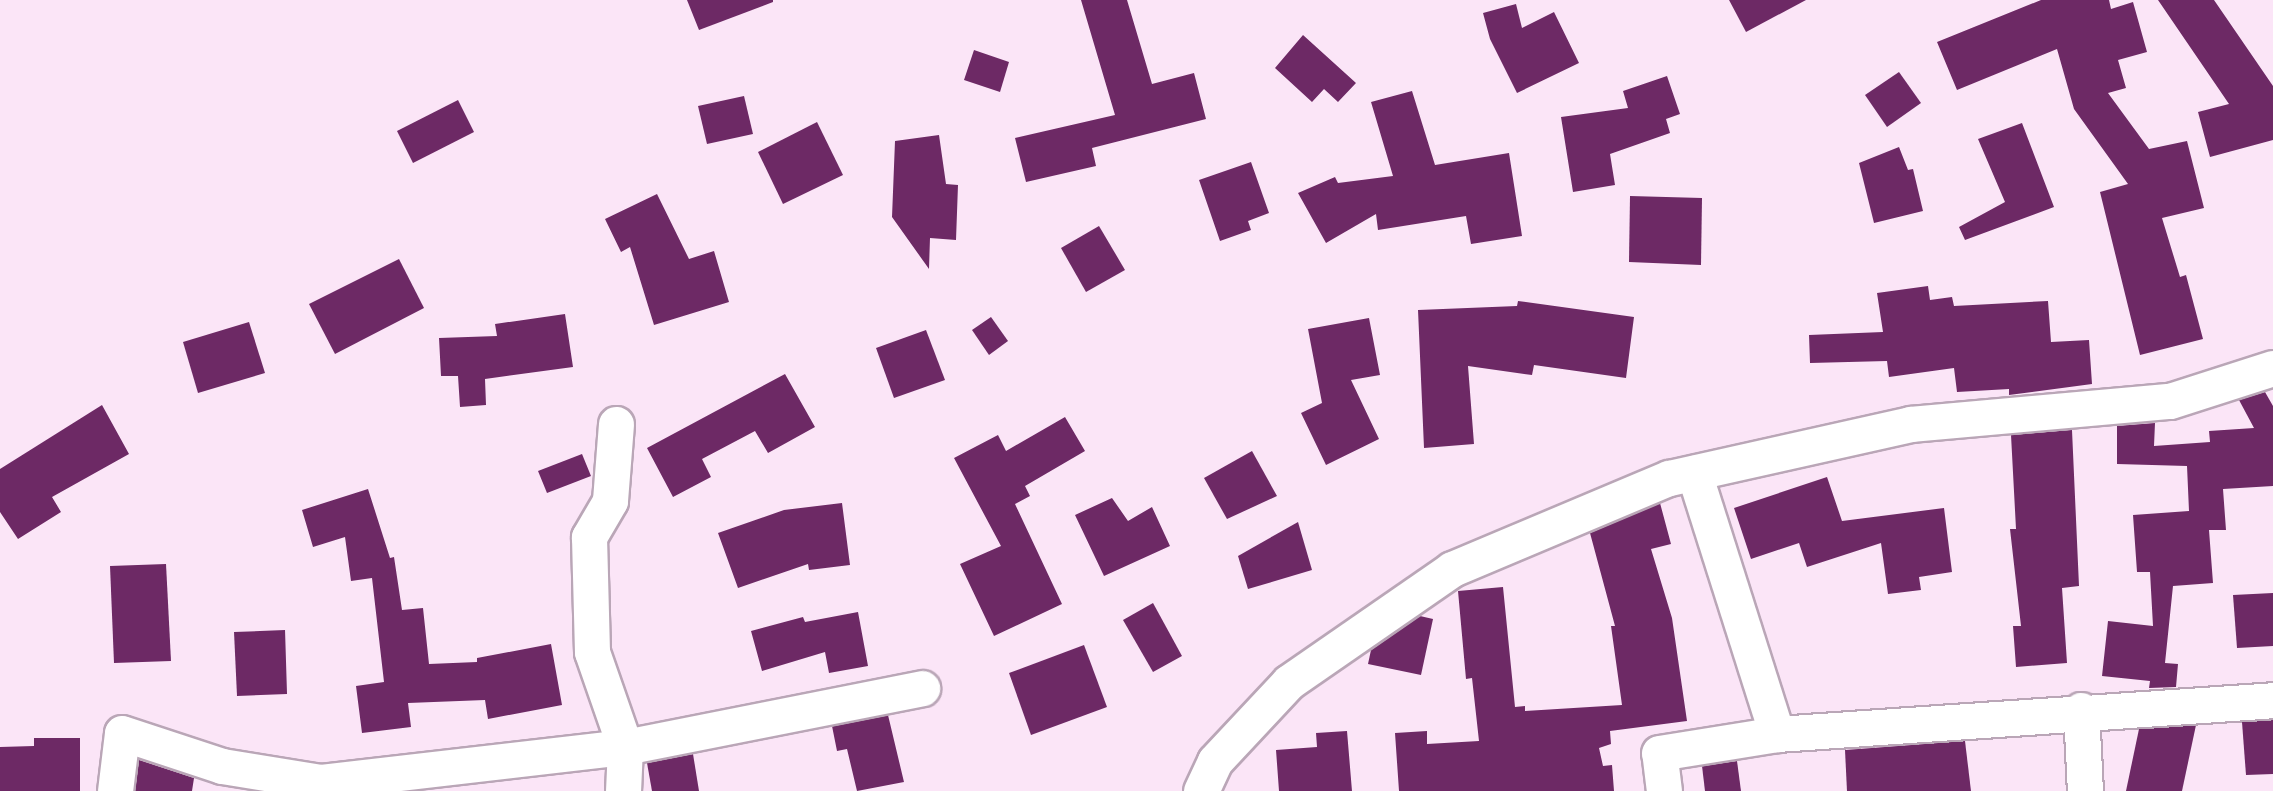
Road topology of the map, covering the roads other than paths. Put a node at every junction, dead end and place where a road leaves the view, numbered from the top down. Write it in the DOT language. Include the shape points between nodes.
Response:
graph roads {
  1 [pos="2273,368"];
  2 [pos="616,424"];
  3 [pos="1694,473"];
  4 [pos="922,688"];
  5 [pos="2273,700"];
  6 [pos="2081,710"];
  7 [pos="1777,734"];
  8 [pos="625,747"];
  9 [pos="321,786"];
  10 [pos="115,791"];
  11 [pos="624,791"];
  12 [pos="1200,791"];
  13 [pos="1664,791"];
  14 [pos="2085,791"];
  1 -- 3 [label="street" via="2170,401 1910,424"];
  2 -- 8 [label="street" via="610,502 589,537 592,652"];
  3 -- 7 [label="street"];
  3 -- 12 [label="street" via="1669,478 1452,569 1289,682 1215,761"];
  4 -- 8 [label="street"];
  5 -- 6 [label="street"];
  6 -- 7 [label="street"];
  6 -- 14 [label="street"];
  7 -- 13 [label="street" via="1660,753"];
  8 -- 9 [label="street"];
  8 -- 11 [label="street"];
  9 -- 10 [label="street" via="222,766 122,733"];
}
